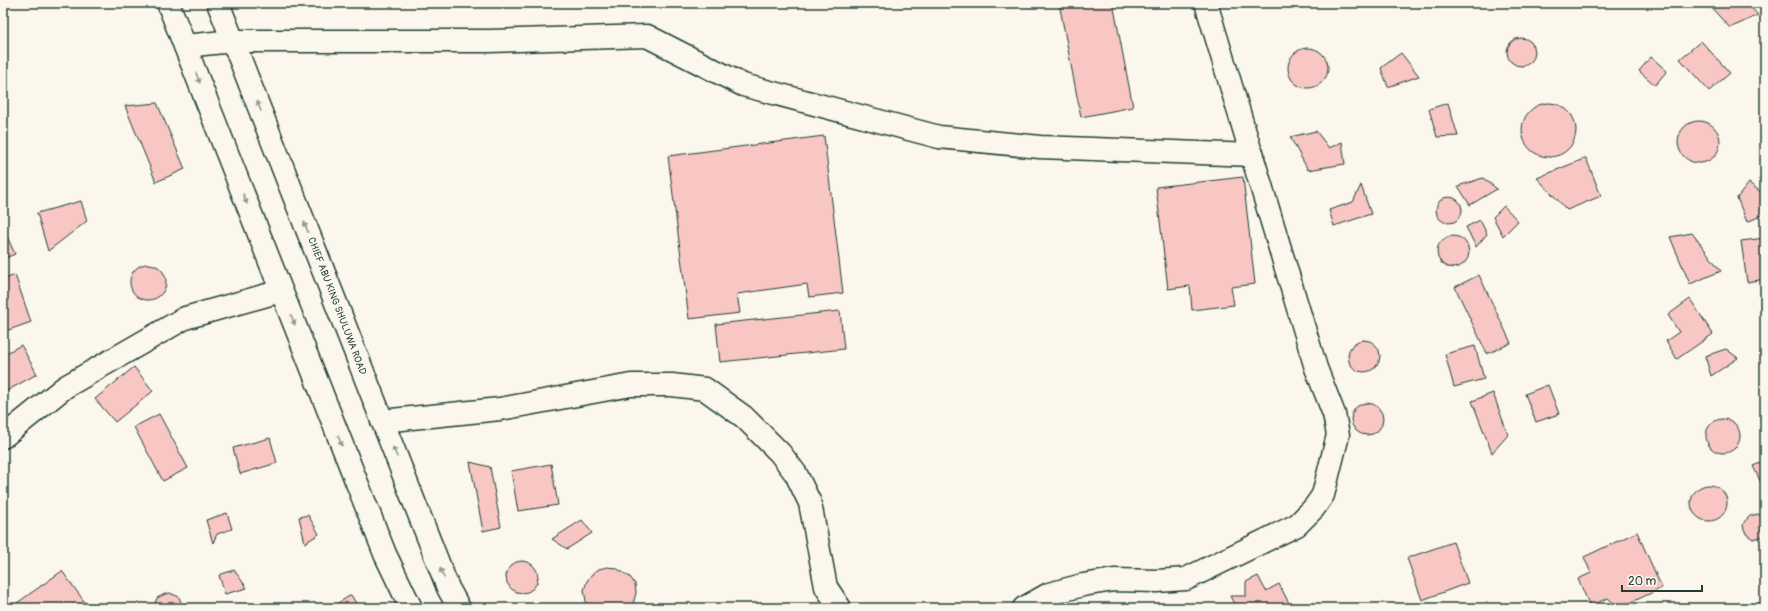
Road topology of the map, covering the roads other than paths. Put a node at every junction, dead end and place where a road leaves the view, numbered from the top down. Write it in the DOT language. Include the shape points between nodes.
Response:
graph roads {
  1 [pos="168,3"];
  2 [pos="218,3"];
  3 [pos="1206,3"];
  4 [pos="233,41"];
  5 [pos="185,46"];
  6 [pos="1253,155"];
  7 [pos="281,291"];
  8 [pos="382,421"];
  9 [pos="3,437"];
  10 [pos="411,608"];
  11 [pos="459,608"];
  12 [pos="840,608"];
  13 [pos="1024,608"];
  1 -- 5 [label="street"];
  2 -- 4 [label="street, CHIEF ABU KING SHULUWA ROAD"];
  3 -- 6 [label="street"];
  4 -- 5 [label="street"];
  4 -- 6 [label="street" via="489,41 647,36 743,85 939,137 1040,147"];
  8 -- 4 [label="street, CHIEF ABU KING SHULUWA ROAD, one-way"];
  5 -- 7 [label="street, one-way"];
  6 -- 13 [label="street" via="1316,368 1336,421 1336,450 1323,495 1297,525 1186,578 1157,581 1114,580 1083,585 1049,594"];
  7 -- 9 [label="street" via="185,318 65,387"];
  7 -- 10 [label="street, one-way" via="385,554"];
  11 -- 8 [label="street, CHIEF ABU KING SHULUWA ROAD, one-way" via="448,588"];
  8 -- 12 [label="street" via="500,409 632,385 672,385 705,389 744,417 780,453 796,474 810,503 826,587"];
}
